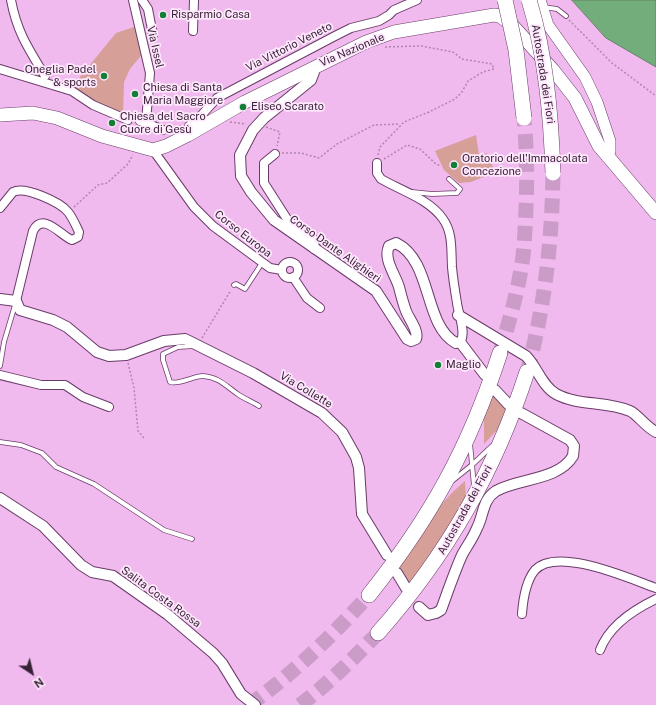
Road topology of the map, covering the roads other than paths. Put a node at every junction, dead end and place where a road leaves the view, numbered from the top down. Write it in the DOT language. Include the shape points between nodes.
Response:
graph roads {
  1 [pos="11,0"];
  2 [pos="133,0"];
  3 [pos="142,0"];
  4 [pos="194,0"];
  5 [pos="416,0"];
  6 [pos="505,0"];
  7 [pos="537,2"];
  8 [pos="566,16"];
  9 [pos="193,31"];
  10 [pos="153,34"];
  11 [pos="312,68"];
  12 [pos="0,69"];
  13 [pos="44,76"];
  14 [pos="0,115"];
  15 [pos="524,118"];
  16 [pos="128,120"];
  17 [pos="163,130"];
  18 [pos="188,135"];
  19 [pos="153,150"];
  20 [pos="276,154"];
  21 [pos="607,157"];
  22 [pos="377,163"];
  23 [pos="553,173"];
  24 [pos="449,179"];
  25 [pos="393,186"];
  26 [pos="0,208"];
  27 [pos="656,213"];
  28 [pos="314,249"];
  29 [pos="262,263"];
  30 [pos="282,270"];
  31 [pos="293,277"];
  32 [pos="234,285"];
  33 [pos="0,299"];
  34 [pos="16,301"];
  35 [pos="320,308"];
  36 [pos="458,314"];
  37 [pos="460,342"];
  38 [pos="198,344"];
  39 [pos="500,353"];
  40 [pos="0,366"];
  41 [pos="527,372"];
  42 [pos="0,374"];
  43 [pos="485,375"];
  44 [pos="495,390"];
  45 [pos="509,405"];
  46 [pos="259,406"];
  47 [pos="109,407"];
  48 [pos="521,413"];
  49 [pos="656,432"];
  50 [pos="506,433"];
  51 [pos="470,435"];
  52 [pos="0,442"];
  53 [pos="472,465"];
  54 [pos="443,488"];
  55 [pos="0,498"];
  56 [pos="474,498"];
  57 [pos="192,539"];
  58 [pos="387,555"];
  59 [pos="397,572"];
  60 [pos="406,588"];
  61 [pos="656,588"];
  62 [pos="369,595"];
  63 [pos="656,599"];
  64 [pos="419,607"];
  65 [pos="522,614"];
  66 [pos="378,633"];
  67 [pos="600,650"];
  68 [pos="255,705"];
  1 -- 13 [label="street" via="15,23"];
  2 -- 17 [label="street, Via Issel" via="150,73 143,122"];
  3 -- 10 [label="street" via="148,9"];
  4 -- 9 [label="street"];
  5 -- 18 [label="street, Via Vittorio Veneto" via="394,10 379,21 351,28 236,86 217,98 189,126"];
  6 -- 15 [label="highway, Autostrada dei Fiori, bridge" via="516,50"];
  7 -- 8 [label="lane" via="557,9"];
  7 -- 21 [label="main road" via="548,25 585,77 597,102 610,141"];
  7 -- 23 [label="highway, Autostrada dei Fiori, bridge" via="549,102"];
  11 -- 18 [label="main road, Via Nazionale"];
  11 -- 21 [label="main road, Via Nazionale" via="366,42 394,32 500,16 513,26 575,98"];
  11 -- 28 [label="street, Corso Dante Alighieri" via="314,72 310,80 253,130 240,155 242,176 250,192 274,220"];
  12 -- 16 [label="street" via="72,91 94,105"];
  14 -- 19 [label="main road" via="33,113 57,118 102,136"];
  18 -- 19 [label="main road, Via Nazionale"];
  19 -- 29 [label="street, Corso Europa" via="194,207"];
  20 -- 28 [label="street" via="264,163 264,183 287,219 312,236 315,241"];
  21 -- 27 [label="main road, Via Nazionale"];
  22 -- 25 [label="street" via="377,172"];
  24 -- 25 [label="lane" via="460,189 457,193 432,194"];
  25 -- 36 [label="street" via="427,203 444,220 451,240"];
  26 -- 34 [label="street" via="10,194 22,190 40,196 68,212 79,232 74,240 47,224 36,226"];
  28 -- 37 [label="street, Corso Dante Alighieri" via="376,291 407,339 411,341 416,339 417,334 405,310 389,265 387,251 388,246 396,243 404,247 414,259 441,326 451,340"];
  29 -- 30 [label="street, Corso Europa" via="270,268"];
  29 -- 32 [label="lane" via="245,289"];
  30 -- 31 [label="street, Corso Europa" via="285,276"];
  30 -- 31 [label="street, Corso Europa" via="286,263 293,263 298,271"];
  31 -- 35 [label="street, Corso Europa" via="307,298"];
  33 -- 34 [label="street"];
  34 -- 38 [label="street, Via Collette" via="20,310 66,327 103,354 114,357 126,356 176,339"];
  34 -- 40 [label="lane"];
  36 -- 37 [label="street" via="463,334"];
  36 -- 49 [label="street" via="526,356 555,393 565,398 630,411"];
  37 -- 43 [label="street"];
  38 -- 46 [label="lane" via="170,349 163,354 170,382 209,377 226,383"];
  38 -- 58 [label="street, Via Collette" via="288,393 322,413 336,425 347,440 360,468 362,514"];
  39 -- 51 [label="highway"];
  41 -- 50 [label="highway, Autostrada dei Fiori"];
  42 -- 47 [label="street" via="41,385 65,385 83,397"];
  44 -- 45 [label="street"];
  48 -- 64 [label="street" via="570,440 574,446 573,456 564,465 544,476 508,486 488,498 478,527 463,555 441,610 428,615"];
  50 -- 53 [label="lane"];
  50 -- 56 [label="highway, Autostrada dei Fiori"];
  51 -- 53 [label="lane"];
  51 -- 54 [label="highway"];
  52 -- 57 [label="lane" via="21,445 42,453 56,467 94,484 164,530"];
  53 -- 54 [label="lane"];
  53 -- 56 [label="lane"];
  54 -- 62 [label="highway" via="403,551"];
  55 -- 68 [label="street, Salita Costa Rossa" via="43,526 80,565 92,572 113,576 179,624 213,653 241,694"];
  56 -- 66 [label="highway, Autostrada dei Fiori" via="421,582"];
  59 -- 60 [label="street"];
  61 -- 65 [label="street" via="581,563 563,560 551,562 536,569 530,579"];
  63 -- 67 [label="street" via="629,615 614,628"];
}
